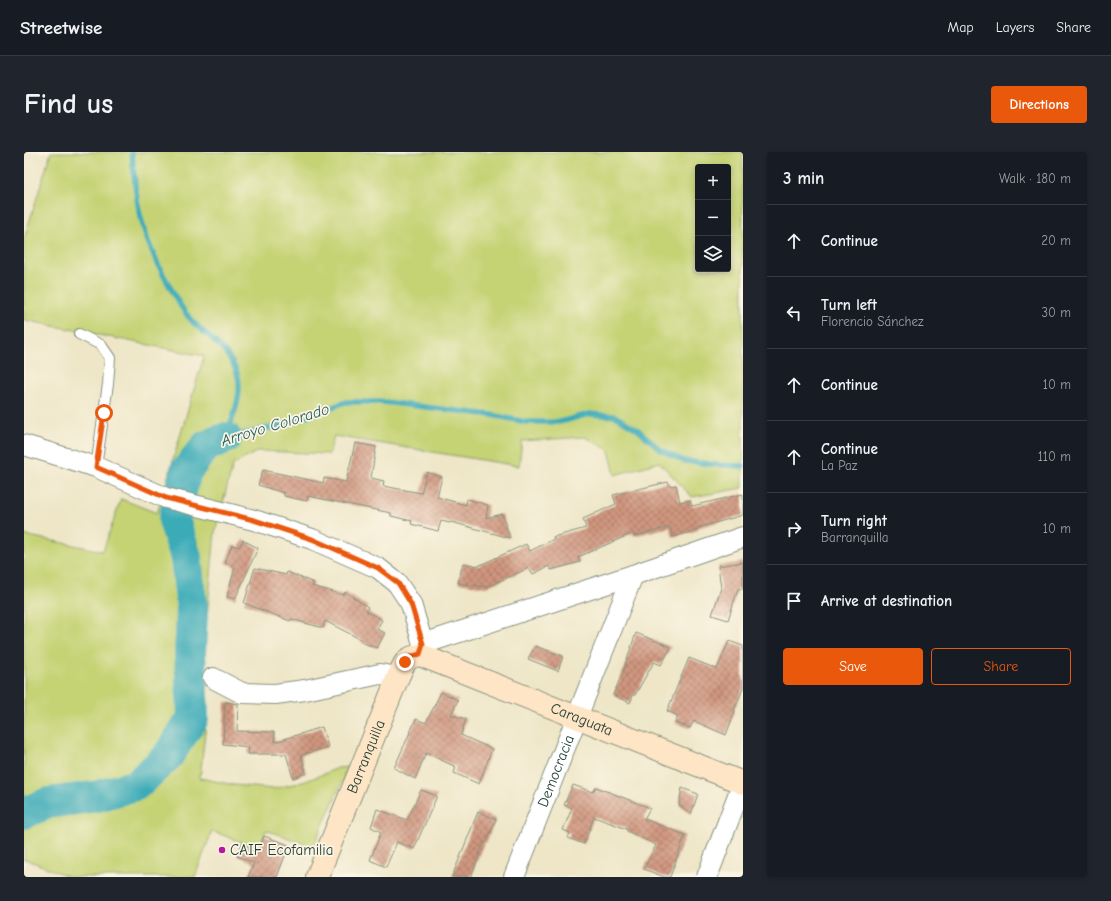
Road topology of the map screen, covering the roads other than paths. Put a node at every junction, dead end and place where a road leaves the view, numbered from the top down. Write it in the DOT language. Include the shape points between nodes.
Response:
graph roads {
  1 [pos="79,334"];
  2 [pos="24,445"];
  3 [pos="96,467"];
  4 [pos="743,537"];
  5 [pos="633,575"];
  6 [pos="421,649"];
  7 [pos="398,677"];
  8 [pos="213,678"];
  9 [pos="577,716"];
  10 [pos="743,782"];
  11 [pos="317,877"];
  12 [pos="514,877"];
  13 [pos="707,877"];
  1 -- 3 [label="lane" via="101,345 110,358"];
  2 -- 3 [label="street"];
  3 -- 6 [label="street" via="166,498 254,520 312,539 378,568 398,583 411,604"];
  4 -- 5 [label="street"];
  5 -- 6 [label="street"];
  5 -- 9 [label="street, Democracia"];
  6 -- 7 [label="street, Barranquilla" via="405,662"];
  6 -- 9 [label="street, Caraguata"];
  7 -- 8 [label="street" via="380,674 275,694 242,693"];
  7 -- 11 [label="street, Barranquilla"];
  9 -- 10 [label="street, Caraguata"];
  9 -- 12 [label="street, Democracia"];
  10 -- 13 [label="street"];
}
